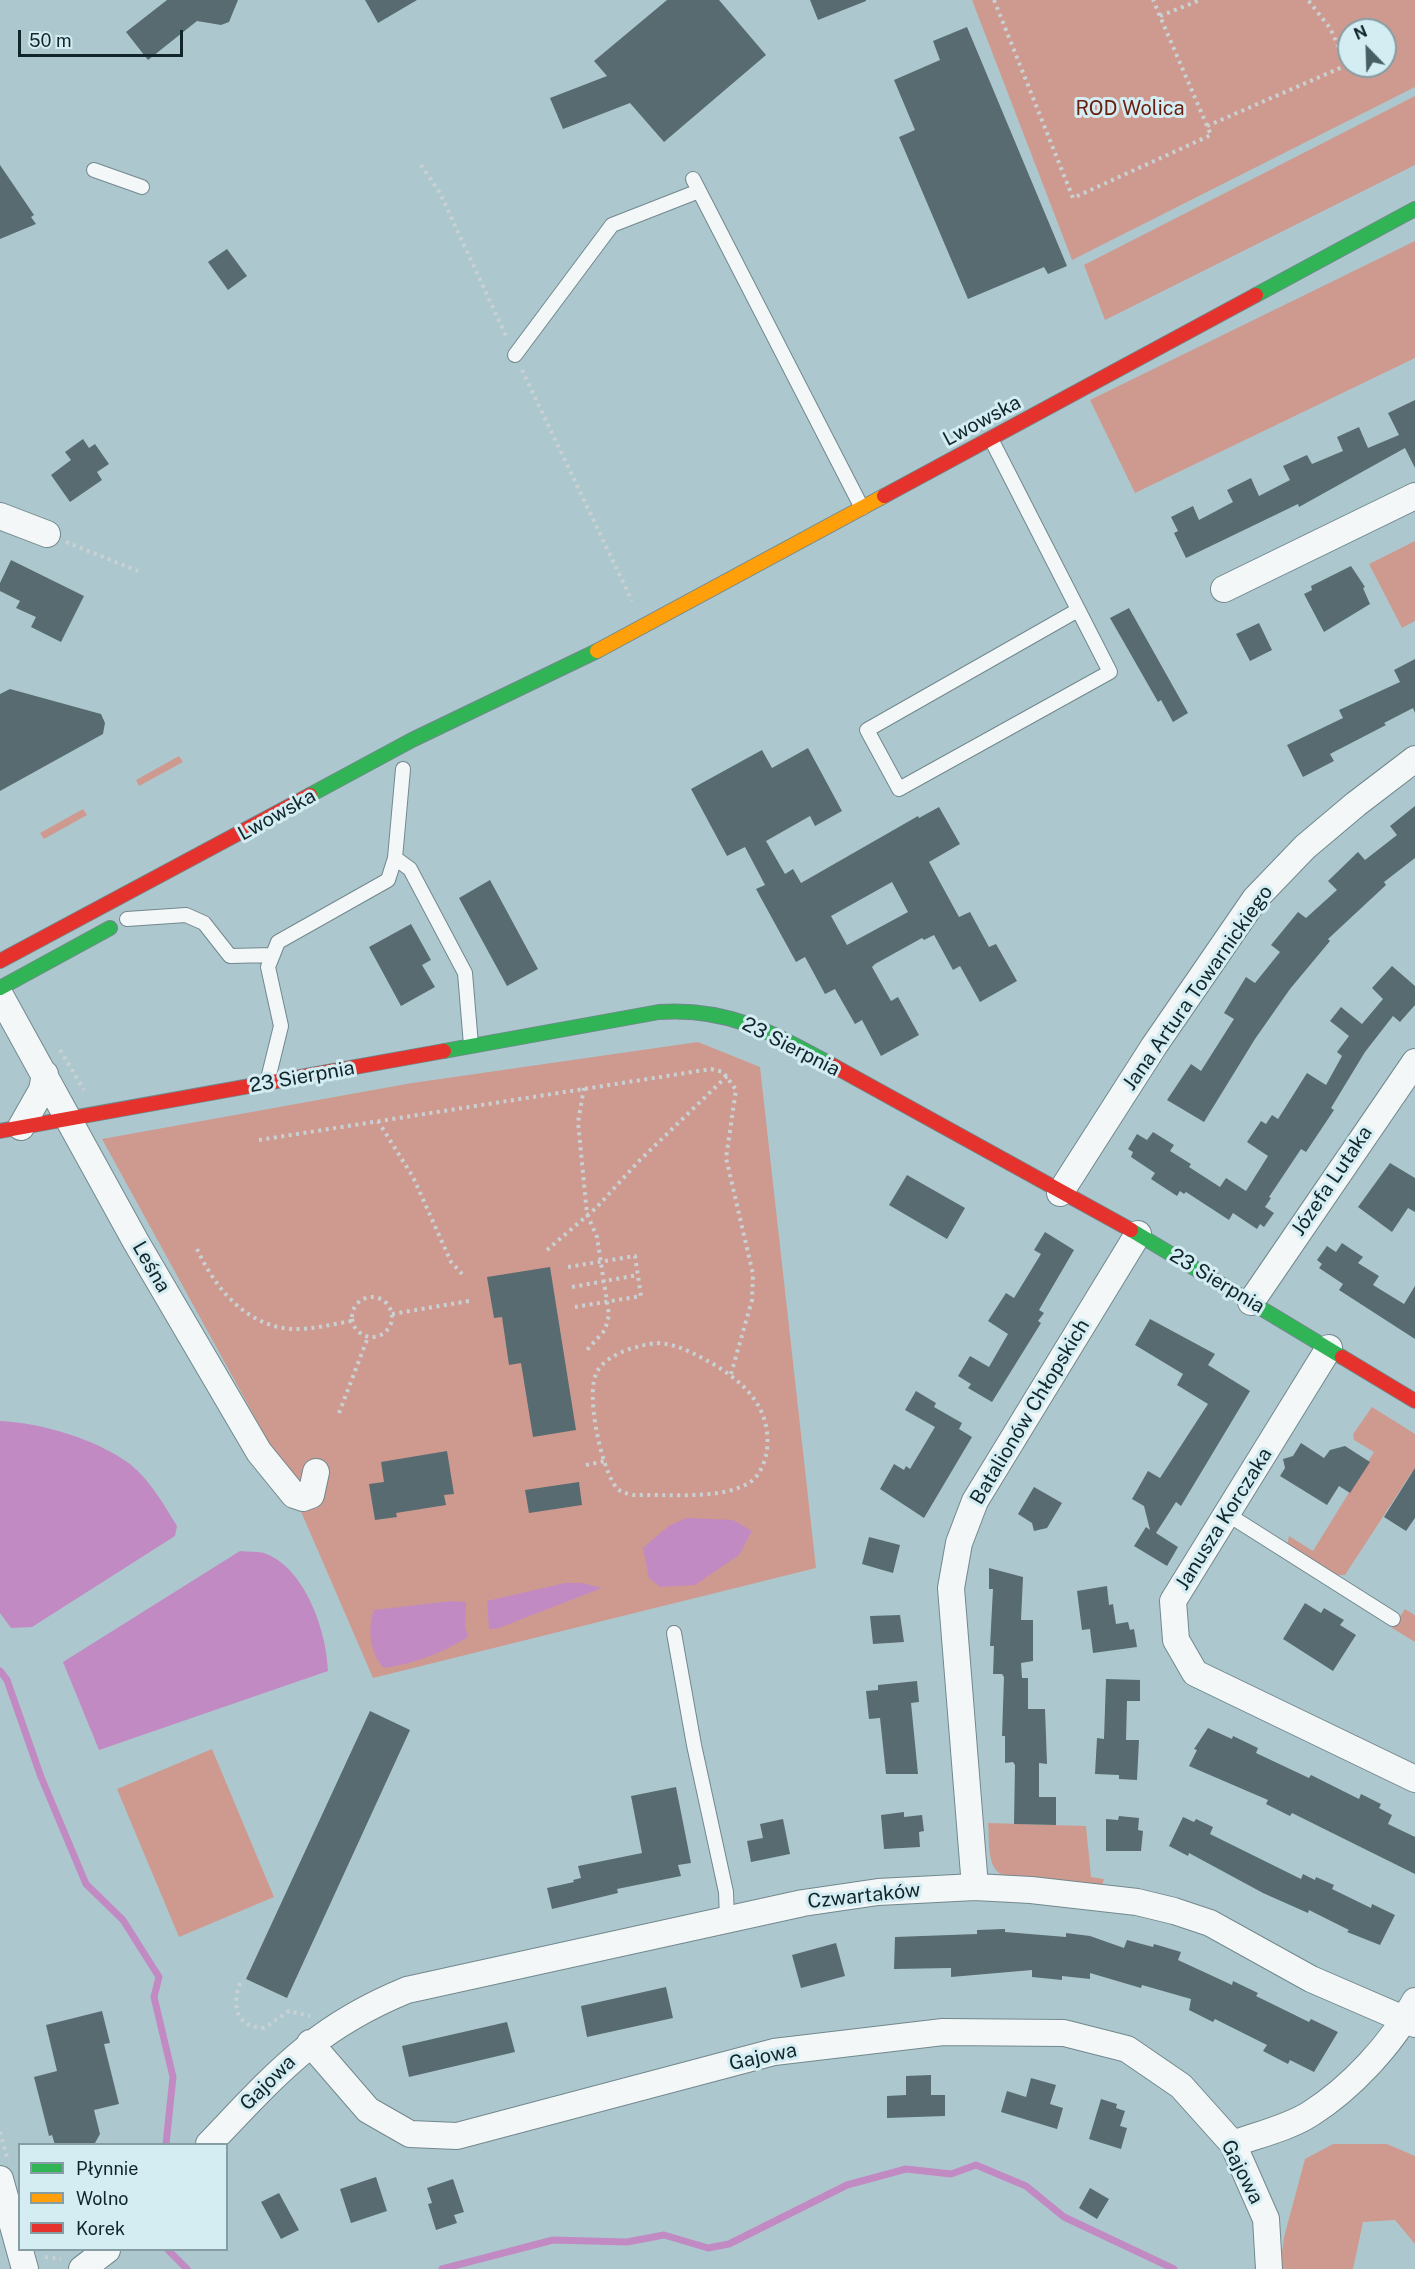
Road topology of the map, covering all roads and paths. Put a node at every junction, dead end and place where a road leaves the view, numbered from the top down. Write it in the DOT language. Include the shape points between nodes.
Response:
graph roads {
  1 [pos="994,0"];
  2 [pos="1153,0"];
  3 [pos="1200,0"];
  4 [pos="1308,0"];
  5 [pos="1160,16"];
  6 [pos="1207,126"];
  7 [pos="421,165"];
  8 [pos="94,170"];
  9 [pos="142,187"];
  10 [pos="1415,209"];
  11 [pos="515,355"];
  12 [pos="991,439"];
  13 [pos="1415,496"];
  14 [pos="862,508"];
  15 [pos="0,516"];
  16 [pos="47,534"];
  17 [pos="138,571"];
  18 [pos="1224,589"];
  19 [pos="1078,610"];
  20 [pos="644,626"];
  21 [pos="568,667"];
  22 [pos="471,728"];
  23 [pos="1415,759"];
  24 [pos="403,769"];
  25 [pos="395,858"];
  26 [pos="158,902"];
  27 [pos="127,919"];
  28 [pos="273,955"];
  29 [pos="0,961"];
  30 [pos="0,988"];
  31 [pos="0,995"];
  32 [pos="58,1046"];
  33 [pos="471,1046"];
  34 [pos="1415,1062"];
  35 [pos="45,1074"];
  36 [pos="728,1075"];
  37 [pos="267,1083"];
  38 [pos="584,1088"];
  39 [pos="87,1093"];
  40 [pos="71,1120"];
  41 [pos="378,1121"];
  42 [pos="10,1129"];
  43 [pos="259,1140"];
  44 [pos="1060,1192"];
  45 [pos="587,1214"];
  46 [pos="1137,1234"];
  47 [pos="197,1249"];
  48 [pos="547,1250"];
  49 [pos="601,1262"];
  50 [pos="568,1267"];
  51 [pos="638,1275"];
  52 [pos="464,1276"];
  53 [pos="605,1281"];
  54 [pos="572,1287"];
  55 [pos="469,1301"];
  56 [pos="608,1301"];
  57 [pos="1251,1302"];
  58 [pos="575,1307"];
  59 [pos="392,1314"];
  60 [pos="352,1321"];
  61 [pos="368,1337"];
  62 [pos="1329,1348"];
  63 [pos="586,1350"];
  64 [pos="732,1374"];
  65 [pos="1415,1401"];
  66 [pos="339,1413"];
  67 [pos="605,1461"];
  68 [pos="586,1465"];
  69 [pos="316,1472"];
  70 [pos="1227,1514"];
  71 [pos="1393,1619"];
  72 [pos="675,1633"];
  73 [pos="1415,1779"];
  74 [pos="975,1887"];
  75 [pos="727,1919"];
  76 [pos="240,1983"];
  77 [pos="1412,2015"];
  78 [pos="310,2016"];
  79 [pos="310,2043"];
  80 [pos="0,2132"];
  81 [pos="211,2143"];
  82 [pos="1233,2144"];
  83 [pos="3,2168"];
  84 [pos="18,2216"];
  85 [pos="105,2251"];
  86 [pos="32,2261"];
  87 [pos="73,2264"];
  88 [pos="1269,2269"];
  1 -- 6 [label="path" via="1073,198 1211,135"];
  2 -- 5 [label="path"];
  3 -- 5 [label="path"];
  4 -- 6 [label="path" via="1330,28 1347,65"];
  5 -- 6 [label="path"];
  7 -- 11 [label="path" via="440,193"];
  8 -- 9 [label="lane"];
  10 -- 12 [label="main road, Lwowska"];
  11 -- 14 [label="lane" via="612,225 696,185"];
  11 -- 20 [label="path"];
  12 -- 14 [label="main road, Lwowska"];
  12 -- 19 [label="lane"];
  13 -- 18 [label="street"];
  14 -- 20 [label="main road, Lwowska"];
  15 -- 16 [label="street"];
  16 -- 17 [label="path"];
  19 -- 19 [label="lane" via="1110,672 899,789 867,730"];
  20 -- 21 [label="main road, Lwowska"];
  21 -- 22 [label="main road, Lwowska"];
  21 -- 29 [label="main road, Lwowska" via="412,740"];
  23 -- 44 [label="street, Jana Artura Towarnickiego" via="1305,847 1255,899"];
  24 -- 25 [label="lane"];
  25 -- 28 [label="lane" via="388,880 278,942"];
  25 -- 33 [label="lane" via="410,869 465,973"];
  26 -- 27 [label="main road"];
  27 -- 28 [label="lane" via="186,915 204,923 231,956"];
  27 -- 30 [label="main road"];
  28 -- 37 [label="lane" via="268,967 280,1026"];
  31 -- 35 [label="street, Leśna"];
  32 -- 39 [label="path"];
  33 -- 37 [label="main road, 23 Sierpnia"];
  33 -- 44 [label="main road, 23 Sierpnia" via="659,1012 688,1009 720,1013 768,1030"];
  34 -- 57 [label="street, Józefa Lutaka"];
  35 -- 40 [label="street, Leśna"];
  35 -- 42 [label="street, 23 Sierpnia" via="42,1090"];
  36 -- 38 [label="path" via="711,1068"];
  36 -- 45 [label="path"];
  36 -- 64 [label="path" via="736,1097 726,1158 753,1274 752,1300"];
  37 -- 40 [label="main road, 23 Sierpnia"];
  38 -- 41 [label="path"];
  38 -- 45 [label="path" via="578,1122"];
  40 -- 42 [label="main road, 23 Sierpnia"];
  40 -- 69 [label="street, Leśna" via="136,1242 259,1452 294,1496 311,1495"];
  41 -- 43 [label="path"];
  41 -- 52 [label="path" via="413,1177 451,1262"];
  44 -- 46 [label="main road, 23 Sierpnia"];
  45 -- 48 [label="path"];
  45 -- 49 [label="path" via="597,1237"];
  46 -- 57 [label="main road, 23 Sierpnia"];
  46 -- 74 [label="street, Batalionów Chłopskich" via="975,1502 959,1543 951,1588"];
  47 -- 60 [label="path" via="217,1284 254,1319 294,1329"];
  49 -- 50 [label="path"];
  49 -- 51 [label="path" via="634,1256"];
  49 -- 53 [label="path"];
  51 -- 53 [label="path"];
  51 -- 56 [label="path" via="641,1296"];
  53 -- 54 [label="path"];
  53 -- 56 [label="path"];
  55 -- 59 [label="path"];
  56 -- 58 [label="path"];
  56 -- 63 [label="path" via="605,1330"];
  57 -- 62 [label="main road, 23 Sierpnia"];
  59 -- 60 [label="path" via="383,1300 370,1297 354,1308"];
  59 -- 61 [label="path" via="388,1330"];
  60 -- 61 [label="path" via="358,1332"];
  61 -- 66 [label="path"];
  62 -- 65 [label="main road, 23 Sierpnia"];
  62 -- 70 [label="street, Janusza Korczaka"];
  64 -- 67 [label="path" via="668,1344 635,1347 605,1364 595,1375 593,1393"];
  64 -- 67 [label="path" via="760,1407 768,1443 762,1469 747,1484 694,1494 633,1495 614,1485"];
  67 -- 68 [label="path"];
  70 -- 71 [label="lane"];
  70 -- 73 [label="street, Janusza Korczaka" via="1173,1601 1176,1640 1195,1673"];
  72 -- 75 [label="lane" via="726,1892"];
  74 -- 75 [label="street, Czwartaków" via="878,1892 803,1902"];
  74 -- 77 [label="street, Czwartaków" via="1137,1902 1174,1911 1210,1923 1311,1979"];
  75 -- 79 [label="street, Czwartaków" via="407,1990 346,2018"];
  76 -- 78 [label="path" via="234,2004 237,2015 246,2024 264,2028 289,2011"];
  77 -- 82 [label="street" via="1358,2075 1309,2115"];
  79 -- 81 [label="street, Gajowa" via="269,2080"];
  79 -- 82 [label="street, Gajowa" via="368,2110 410,2134 457,2136 774,2052 943,2032 1064,2033 1127,2049 1181,2086"];
  80 -- 83 [label="path"];
  82 -- 88 [label="street, Gajowa" via="1266,2219"];
  83 -- 84 [label="street"];
  85 -- 87 [label="street"];
  86 -- 87 [label="path" via="51,2259"];
}
